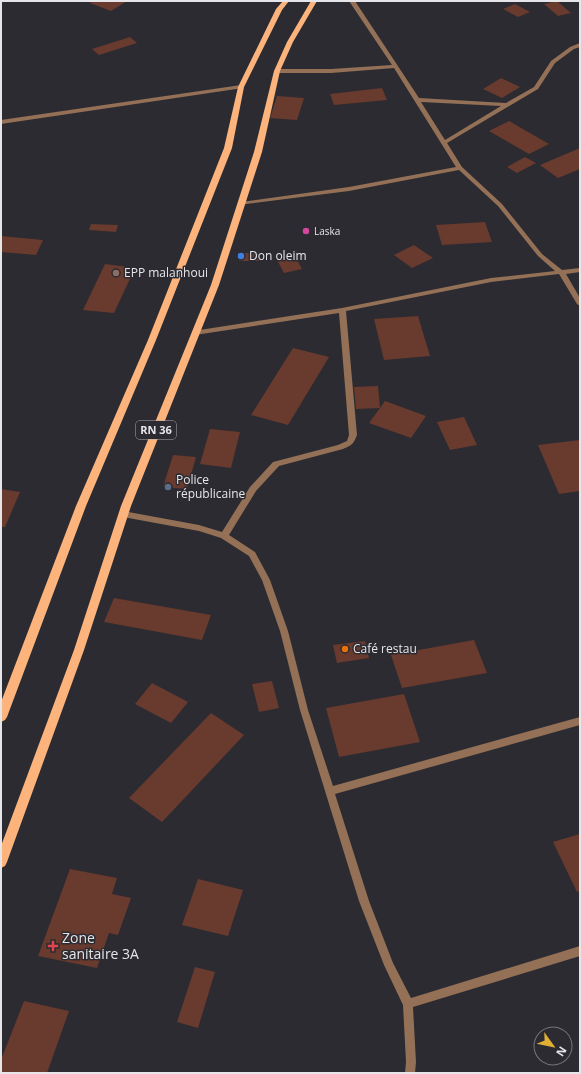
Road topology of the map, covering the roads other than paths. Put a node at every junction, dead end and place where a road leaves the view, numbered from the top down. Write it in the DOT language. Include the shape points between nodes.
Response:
graph roads {
  1 [pos="286,1"];
  2 [pos="314,1"];
  3 [pos="352,1"];
  4 [pos="580,45"];
  5 [pos="396,66"];
  6 [pos="277,71"];
  7 [pos="242,87"];
  8 [pos="418,100"];
  9 [pos="507,105"];
  10 [pos="1,122"];
  11 [pos="445,142"];
  12 [pos="460,168"];
  13 [pos="241,204"];
  14 [pos="580,270"];
  15 [pos="562,273"];
  16 [pos="580,304"];
  17 [pos="342,310"];
  18 [pos="195,333"];
  19 [pos="123,514"];
  20 [pos="224,536"];
  21 [pos="1,717"];
  22 [pos="580,721"];
  23 [pos="330,791"];
  24 [pos="1,862"];
  25 [pos="580,951"];
  26 [pos="408,1004"];
  27 [pos="410,1073"];
  1 -- 7 [label="main road, RN 36" via="279,9"];
  2 -- 6 [label="main road, RN 36" via="290,42"];
  3 -- 5 [label="street"];
  4 -- 9 [label="street" via="553,62 536,88"];
  5 -- 6 [label="street" via="332,71"];
  5 -- 8 [label="street"];
  6 -- 13 [label="main road, RN 36" via="258,152"];
  7 -- 10 [label="street"];
  7 -- 21 [label="main road, RN 36" via="228,148 206,208 81,506"];
  8 -- 9 [label="street"];
  8 -- 11 [label="street"];
  9 -- 11 [label="street"];
  11 -- 12 [label="street"];
  12 -- 13 [label="street" via="349,189"];
  12 -- 15 [label="street" via="500,205 540,255"];
  13 -- 18 [label="main road, RN 36" via="216,285"];
  14 -- 15 [label="street"];
  15 -- 16 [label="street"];
  15 -- 17 [label="street" via="491,280"];
  17 -- 18 [label="street"];
  17 -- 20 [label="street" via="353,435 350,443 276,464 267,471"];
  18 -- 19 [label="main road, RN 36"];
  19 -- 20 [label="street" via="177,523"];
  19 -- 24 [label="main road, RN 36" via="79,650"];
  20 -- 23 [label="street" via="252,554 266,580 284,631 304,710"];
  22 -- 23 [label="street"];
  23 -- 26 [label="street" via="364,901 389,965"];
  25 -- 26 [label="street"];
  26 -- 27 [label="street"];
}
